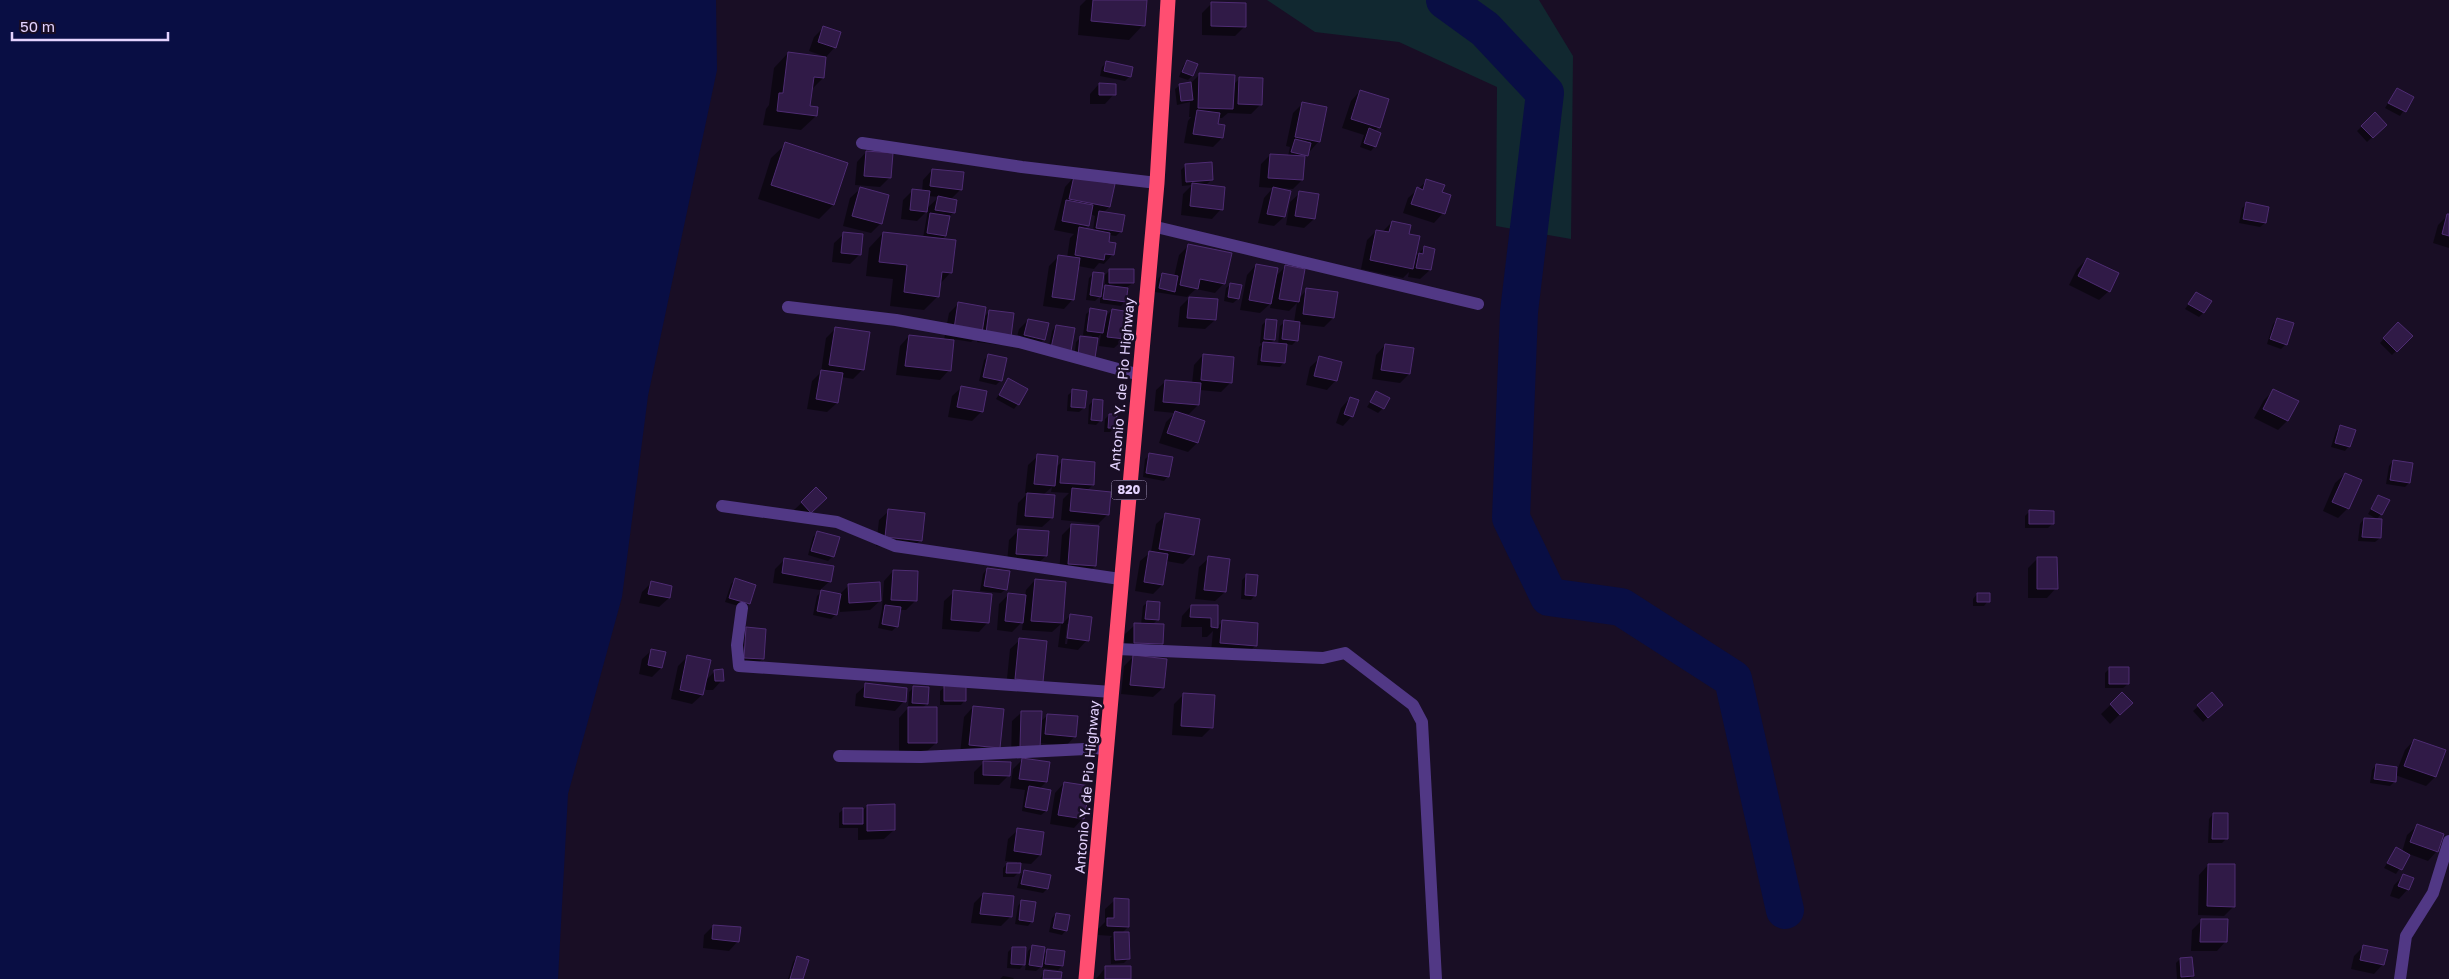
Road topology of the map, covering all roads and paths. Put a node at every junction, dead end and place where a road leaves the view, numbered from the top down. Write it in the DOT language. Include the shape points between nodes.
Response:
graph roads {
  1 [pos="1168,0"];
  2 [pos="862,143"];
  3 [pos="1157,183"];
  4 [pos="1152,226"];
  5 [pos="1478,304"];
  6 [pos="788,306"];
  7 [pos="1140,375"];
  8 [pos="722,506"];
  9 [pos="1120,579"];
  10 [pos="742,608"];
  11 [pos="1117,649"];
  12 [pos="1112,692"];
  13 [pos="1106,748"];
  14 [pos="840,756"];
  15 [pos="2449,841"];
  16 [pos="1086,979"];
  17 [pos="1436,979"];
  18 [pos="2400,979"];
  1 -- 3 [label="highway, Antonio Y. de Pio Highway / 820"];
  2 -- 3 [label="street"];
  3 -- 4 [label="highway, Antonio Y. de Pio Highway / 820"];
  4 -- 5 [label="street"];
  4 -- 7 [label="highway, Antonio Y. de Pio Highway / 820"];
  6 -- 7 [label="street" via="896,320 1019,342"];
  7 -- 9 [label="highway, Antonio Y. de Pio Highway / 820"];
  8 -- 9 [label="street" via="837,522 895,546"];
  9 -- 11 [label="highway, Antonio Y. de Pio Highway / 820"];
  10 -- 12 [label="street" via="738,666"];
  11 -- 12 [label="highway, Antonio Y. de Pio Highway / 820"];
  11 -- 17 [label="street" via="1323,658 1345,653 1413,705 1422,722"];
  12 -- 13 [label="highway, Antonio Y. de Pio Highway / 820"];
  13 -- 14 [label="street" via="921,757"];
  13 -- 16 [label="highway, Antonio Y. de Pio Highway / 820"];
  15 -- 18 [label="street" via="2432,893 2406,936"];
}
